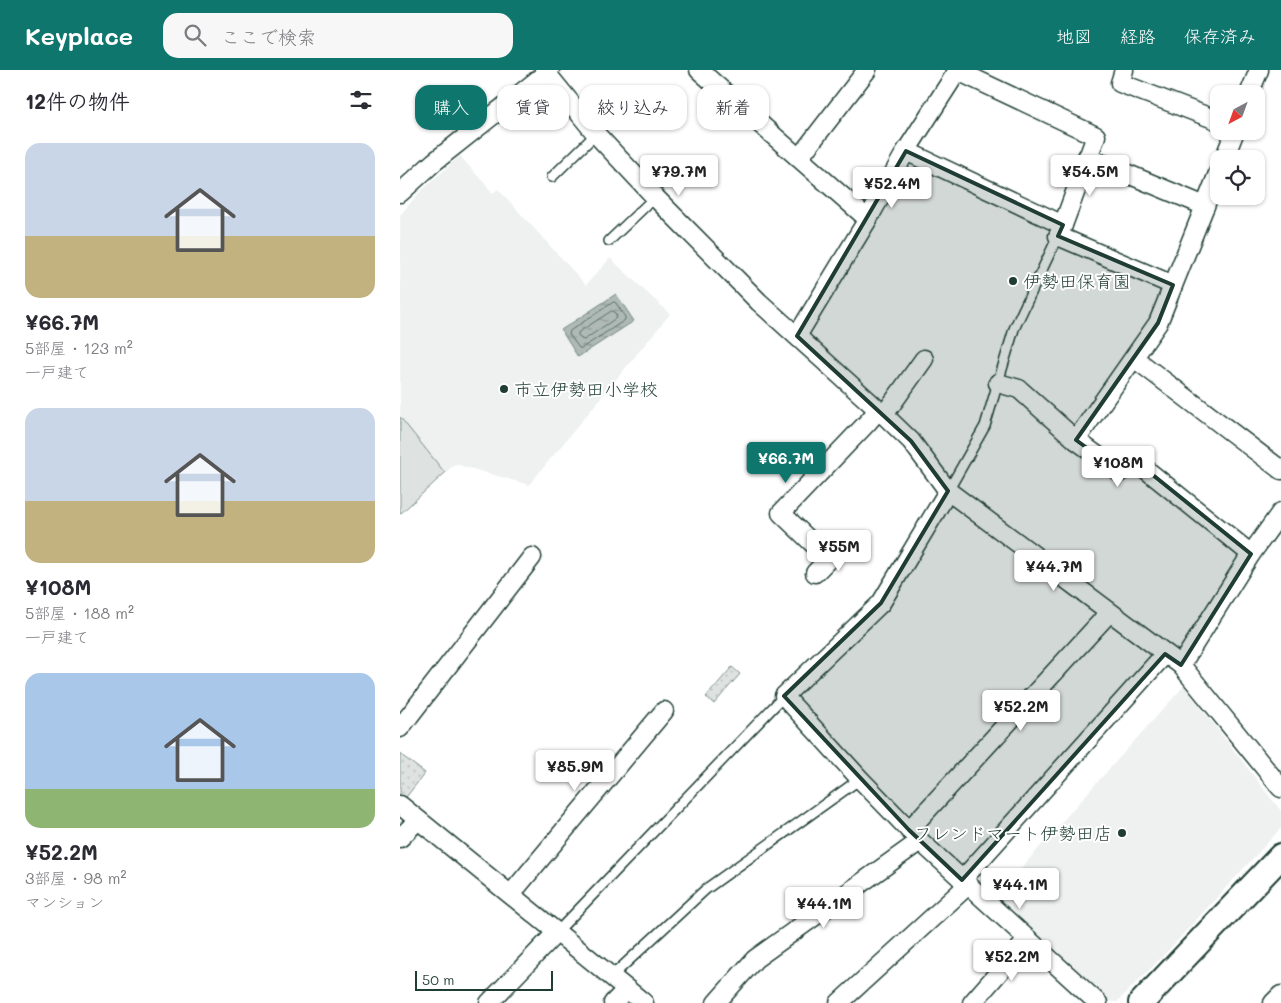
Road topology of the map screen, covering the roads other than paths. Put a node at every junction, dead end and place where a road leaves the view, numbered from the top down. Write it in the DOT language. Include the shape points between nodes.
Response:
graph roads {
  1 [pos="699,70"];
  2 [pos="867,70"];
  3 [pos="958,70"];
  4 [pos="1124,70"];
  5 [pos="1259,70"];
  6 [pos="547,71"];
  7 [pos="1253,85"];
  8 [pos="1210,118"];
  9 [pos="596,134"];
  10 [pos="906,151"];
  11 [pos="1087,157"];
  12 [pos="799,158"];
  13 [pos="552,177"];
  14 [pos="400,193"];
  15 [pos="1210,194"];
  16 [pos="656,197"];
  17 [pos="1205,206"];
  18 [pos="868,219"];
  19 [pos="1061,230"];
  20 [pos="609,241"];
  21 [pos="1173,285"];
  22 [pos="797,336"];
  23 [pos="1134,358"];
  24 [pos="924,359"];
  25 [pos="998,383"];
  26 [pos="881,412"];
  27 [pos="1076,440"];
  28 [pos="1281,470"];
  29 [pos="948,491"];
  30 [pos="1281,512"];
  31 [pos="1251,554"];
  32 [pos="532,557"];
  33 [pos="815,573"];
  34 [pos="1109,613"];
  35 [pos="1165,654"];
  36 [pos="1181,665"];
  37 [pos="784,696"];
  38 [pos="664,711"];
  39 [pos="400,728"];
  40 [pos="860,779"];
  41 [pos="1281,788"];
  42 [pos="400,805"];
  43 [pos="418,820"];
  44 [pos="914,835"];
  45 [pos="400,838"];
  46 [pos="1281,856"];
  47 [pos="965,882"];
  48 [pos="511,894"];
  49 [pos="557,932"];
  50 [pos="1028,940"];
  51 [pos="612,976"];
  52 [pos="627,989"];
  53 [pos="1281,995"];
  54 [pos="489,1003"];
  55 [pos="613,1003"];
  56 [pos="644,1003"];
  57 [pos="716,1003"];
  58 [pos="839,1003"];
  59 [pos="972,1003"];
  60 [pos="1098,1003"];
  61 [pos="1141,1003"];
  62 [pos="1273,1003"];
  1 -- 12 [label="street"];
  2 -- 12 [label="street"];
  3 -- 10 [label="street"];
  3 -- 11 [label="street" via="1096,136"];
  4 -- 8 [label="street" via="1120,83"];
  5 -- 7 [label="street"];
  6 -- 9 [label="street"];
  6 -- 14 [label="street"];
  9 -- 13 [label="lane"];
  9 -- 16 [label="street"];
  10 -- 18 [label="street"];
  10 -- 19 [label="street"];
  11 -- 17 [label="street"];
  11 -- 19 [label="street"];
  12 -- 18 [label="street"];
  15 -- 17 [label="street"];
  16 -- 20 [label="lane"];
  16 -- 22 [label="street"];
  17 -- 21 [label="street"];
  18 -- 22 [label="street"];
  19 -- 21 [label="street"];
  19 -- 25 [label="lane" via="1014,329"];
  21 -- 23 [label="street" via="1158,324"];
  22 -- 26 [label="street"];
  23 -- 27 [label="street"];
  23 -- 28 [label="street"];
  24 -- 26 [label="street"];
  25 -- 27 [label="street" via="1019,389"];
  25 -- 29 [label="lane" via="985,426"];
  26 -- 29 [label="street" via="911,441"];
  26 -- 33 [label="street" via="781,513 835,553"];
  27 -- 31 [label="street" via="1120,472 1133,459"];
  29 -- 34 [label="street"];
  29 -- 37 [label="street" via="881,603"];
  30 -- 31 [label="street"];
  31 -- 36 [label="street"];
  32 -- 39 [label="street"];
  34 -- 35 [label="street"];
  34 -- 44 [label="street"];
  35 -- 36 [label="street"];
  35 -- 47 [label="street"];
  36 -- 41 [label="street"];
  37 -- 40 [label="street"];
  37 -- 49 [label="lane"];
  38 -- 48 [label="street"];
  40 -- 44 [label="street"];
  40 -- 51 [label="lane" via="706,889"];
  42 -- 43 [label="street"];
  43 -- 45 [label="street"];
  43 -- 48 [label="street"];
  44 -- 47 [label="street"];
  44 -- 57 [label="street" via="755,959"];
  46 -- 61 [label="street"];
  47 -- 50 [label="street"];
  47 -- 58 [label="street"];
  48 -- 49 [label="street"];
  49 -- 51 [label="street"];
  49 -- 54 [label="street"];
  50 -- 59 [label="street"];
  50 -- 60 [label="street"];
  51 -- 52 [label="street"];
  52 -- 55 [label="street"];
  52 -- 56 [label="street"];
  53 -- 62 [label="street"];
}
